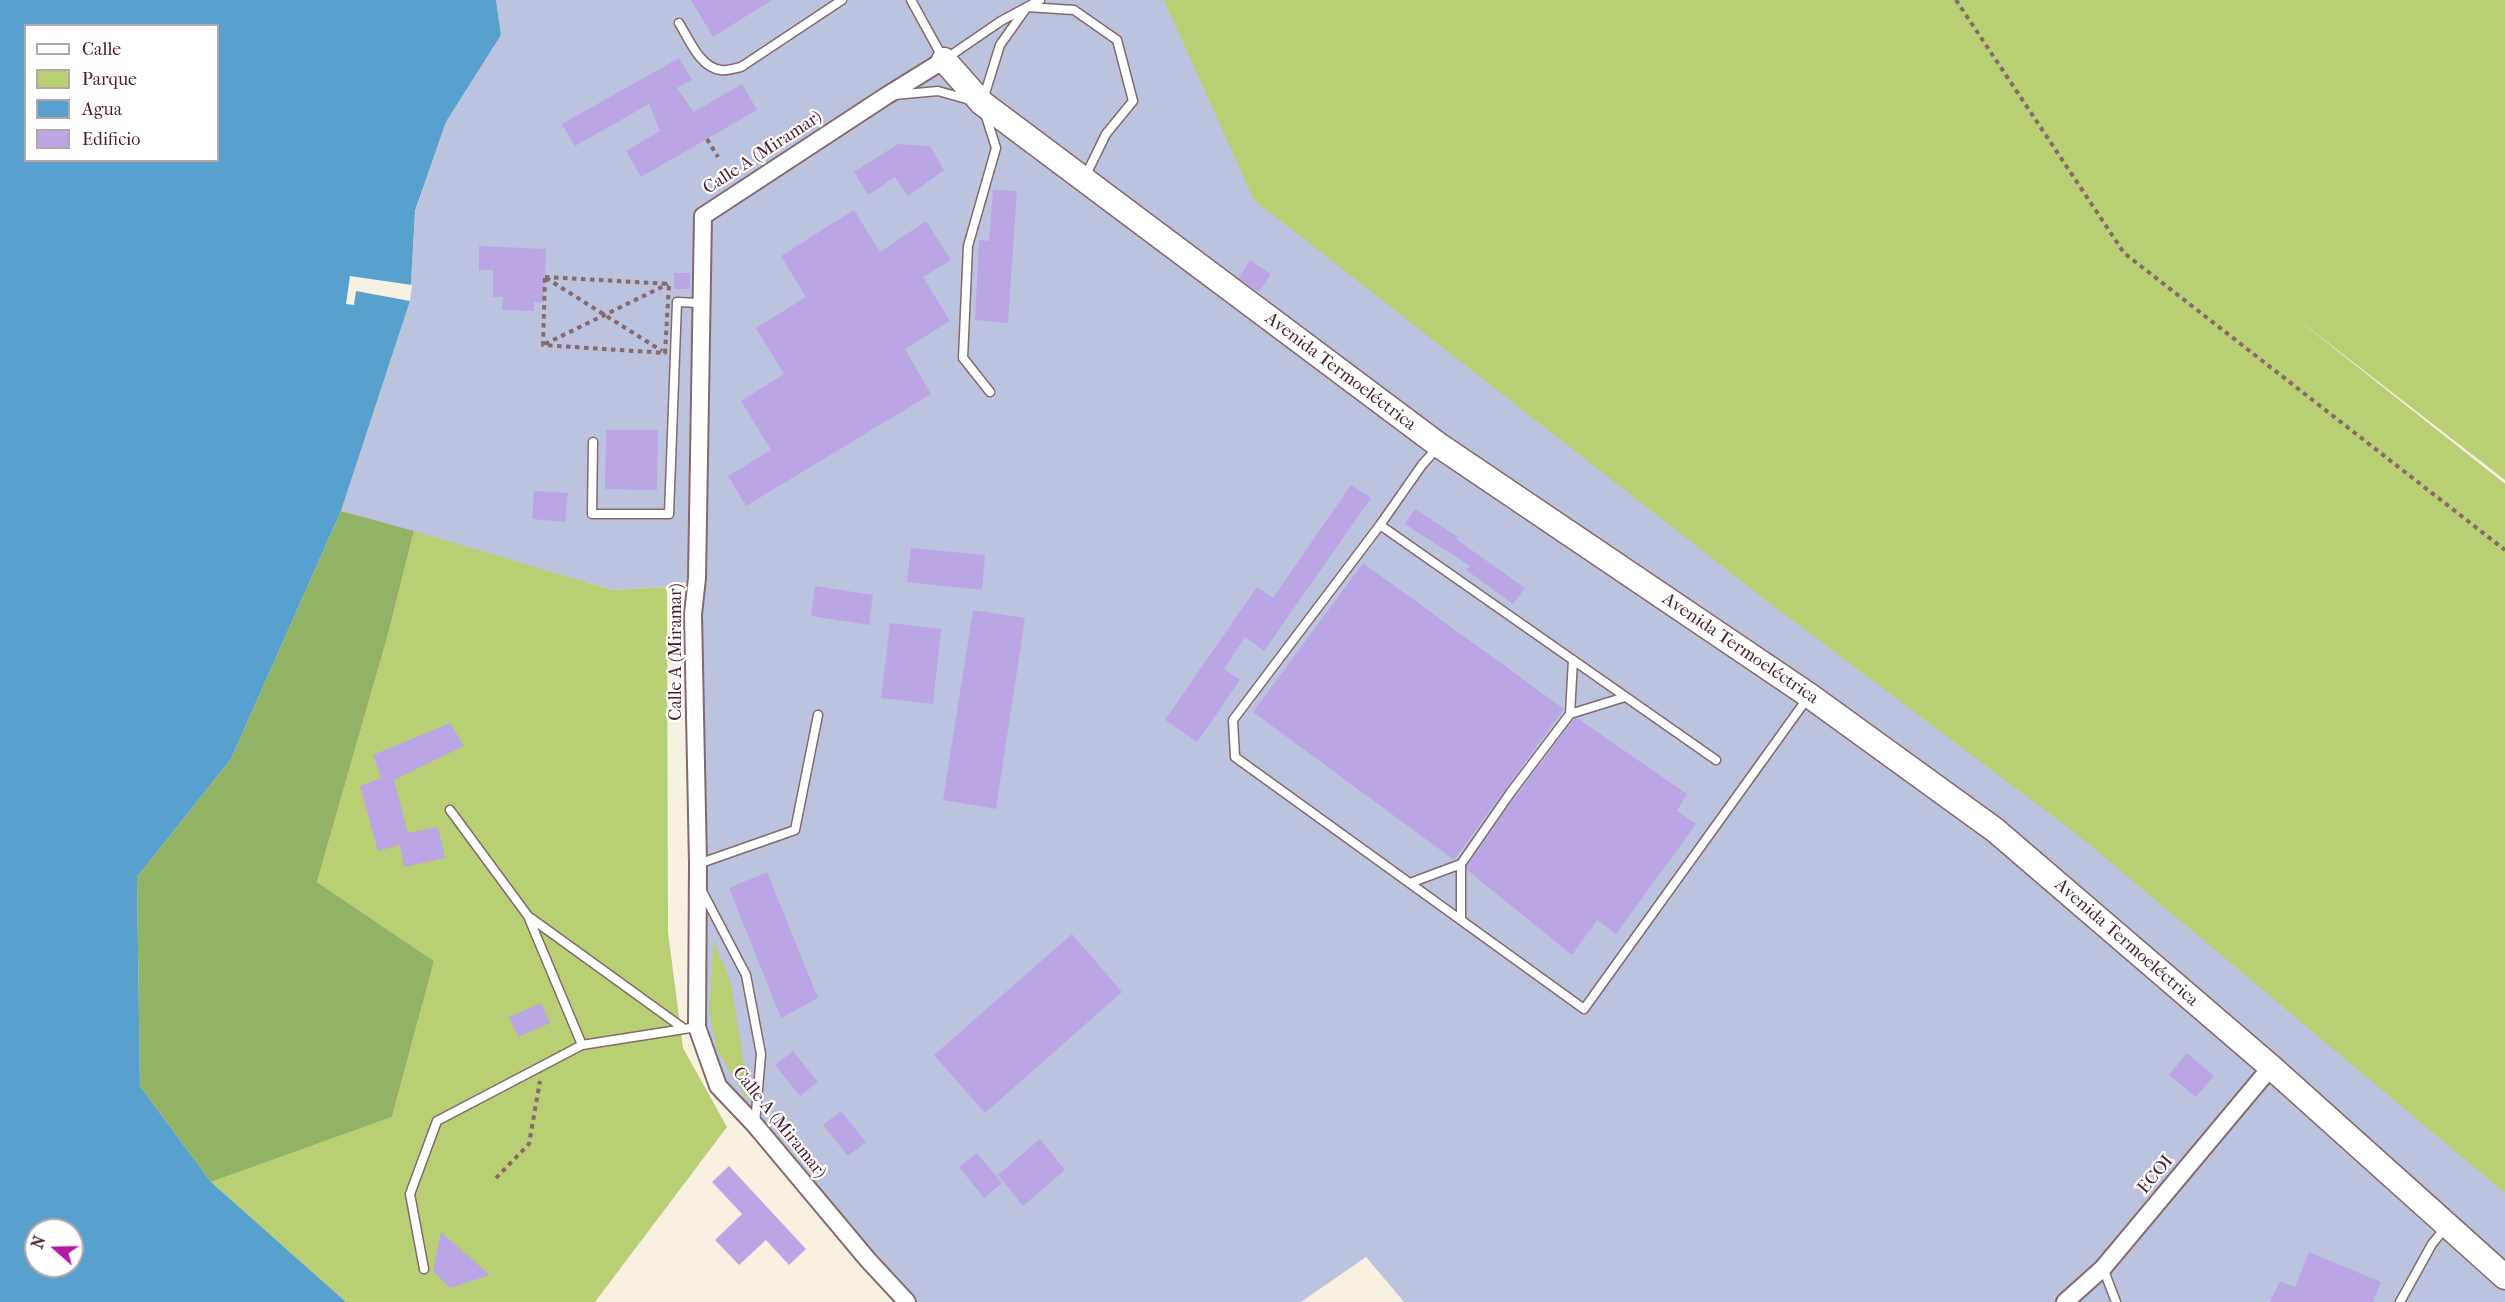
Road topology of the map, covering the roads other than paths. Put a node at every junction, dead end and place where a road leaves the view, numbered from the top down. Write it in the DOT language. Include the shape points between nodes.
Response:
graph roads {
  1 [pos="842,0"];
  2 [pos="910,0"];
  3 [pos="1040,0"];
  4 [pos="1027,8"];
  5 [pos="680,23"];
  6 [pos="944,60"];
  7 [pos="886,96"];
  8 [pos="982,103"];
  9 [pos="1084,179"];
  10 [pos="700,303"];
  11 [pos="990,392"];
  12 [pos="593,442"];
  13 [pos="1440,446"];
  14 [pos="1380,525"];
  15 [pos="1573,660"];
  16 [pos="1810,696"];
  17 [pos="1625,697"];
  18 [pos="1570,714"];
  19 [pos="818,715"];
  20 [pos="1716,760"];
  21 [pos="450,810"];
  22 [pos="698,864"];
  23 [pos="1461,864"];
  24 [pos="698,883"];
  25 [pos="1410,883"];
  26 [pos="528,916"];
  27 [pos="1461,920"];
  28 [pos="690,1027"];
  29 [pos="582,1045"];
  30 [pos="2271,1067"];
  31 [pos="755,1125"];
  32 [pos="2448,1224"];
  33 [pos="2103,1268"];
  34 [pos="424,1269"];
  35 [pos="2505,1277"];
  36 [pos="907,1302"];
  37 [pos="2065,1302"];
  38 [pos="2116,1302"];
  39 [pos="2400,1302"];
  1 -- 5 [label="lane" via="741,67 722,71 701,59"];
  2 -- 6 [label="lane"];
  3 -- 4 [label="lane"];
  4 -- 6 [label="lane"];
  4 -- 8 [label="lane" via="1000,45"];
  4 -- 9 [label="lane" via="1074,10 1117,40 1133,100 1106,134"];
  6 -- 7 [label="street, Calle A (Miramar)"];
  6 -- 8 [label="main road, Avenida Termoeléctrica"];
  7 -- 8 [label="lane" via="938,91"];
  7 -- 10 [label="street, Calle A (Miramar)" via="703,216"];
  8 -- 9 [label="main road, Avenida Termoeléctrica"];
  8 -- 11 [label="lane" via="996,148 968,246 963,358"];
  9 -- 13 [label="main road, Avenida Termoeléctrica"];
  10 -- 12 [label="lane" via="677,302 669,514 592,514"];
  10 -- 22 [label="street, Calle A (Miramar)" via="697,578 693,615"];
  13 -- 14 [label="lane"];
  13 -- 16 [label="main road, Avenida Termoeléctrica"];
  14 -- 15 [label="lane"];
  14 -- 25 [label="lane" via="1233,720 1235,757"];
  15 -- 17 [label="lane"];
  15 -- 18 [label="lane"];
  16 -- 27 [label="lane" via="1584,1009"];
  16 -- 30 [label="main road, Avenida Termoeléctrica" via="1995,830"];
  17 -- 18 [label="lane"];
  17 -- 20 [label="lane"];
  18 -- 23 [label="lane"];
  19 -- 22 [label="lane" via="795,830"];
  21 -- 26 [label="lane"];
  22 -- 24 [label="street, Calle A (Miramar)"];
  23 -- 25 [label="lane"];
  23 -- 27 [label="lane"];
  24 -- 28 [label="street, Calle A (Miramar)"];
  24 -- 31 [label="lane" via="746,975 761,1054"];
  25 -- 27 [label="lane"];
  26 -- 28 [label="lane"];
  26 -- 29 [label="lane"];
  28 -- 29 [label="lane"];
  28 -- 31 [label="street, Calle A (Miramar)" via="718,1086"];
  29 -- 34 [label="lane" via="437,1121 410,1194"];
  30 -- 32 [label="main road, Avenida Termoeléctrica"];
  30 -- 33 [label="street, ECOI"];
  31 -- 36 [label="street, Calle A (Miramar)"];
  32 -- 35 [label="main road, Avenida Termoeléctrica"];
  32 -- 39 [label="lane" via="2432,1244"];
  33 -- 37 [label="street, ECOI"];
  33 -- 38 [label="lane"];
}
